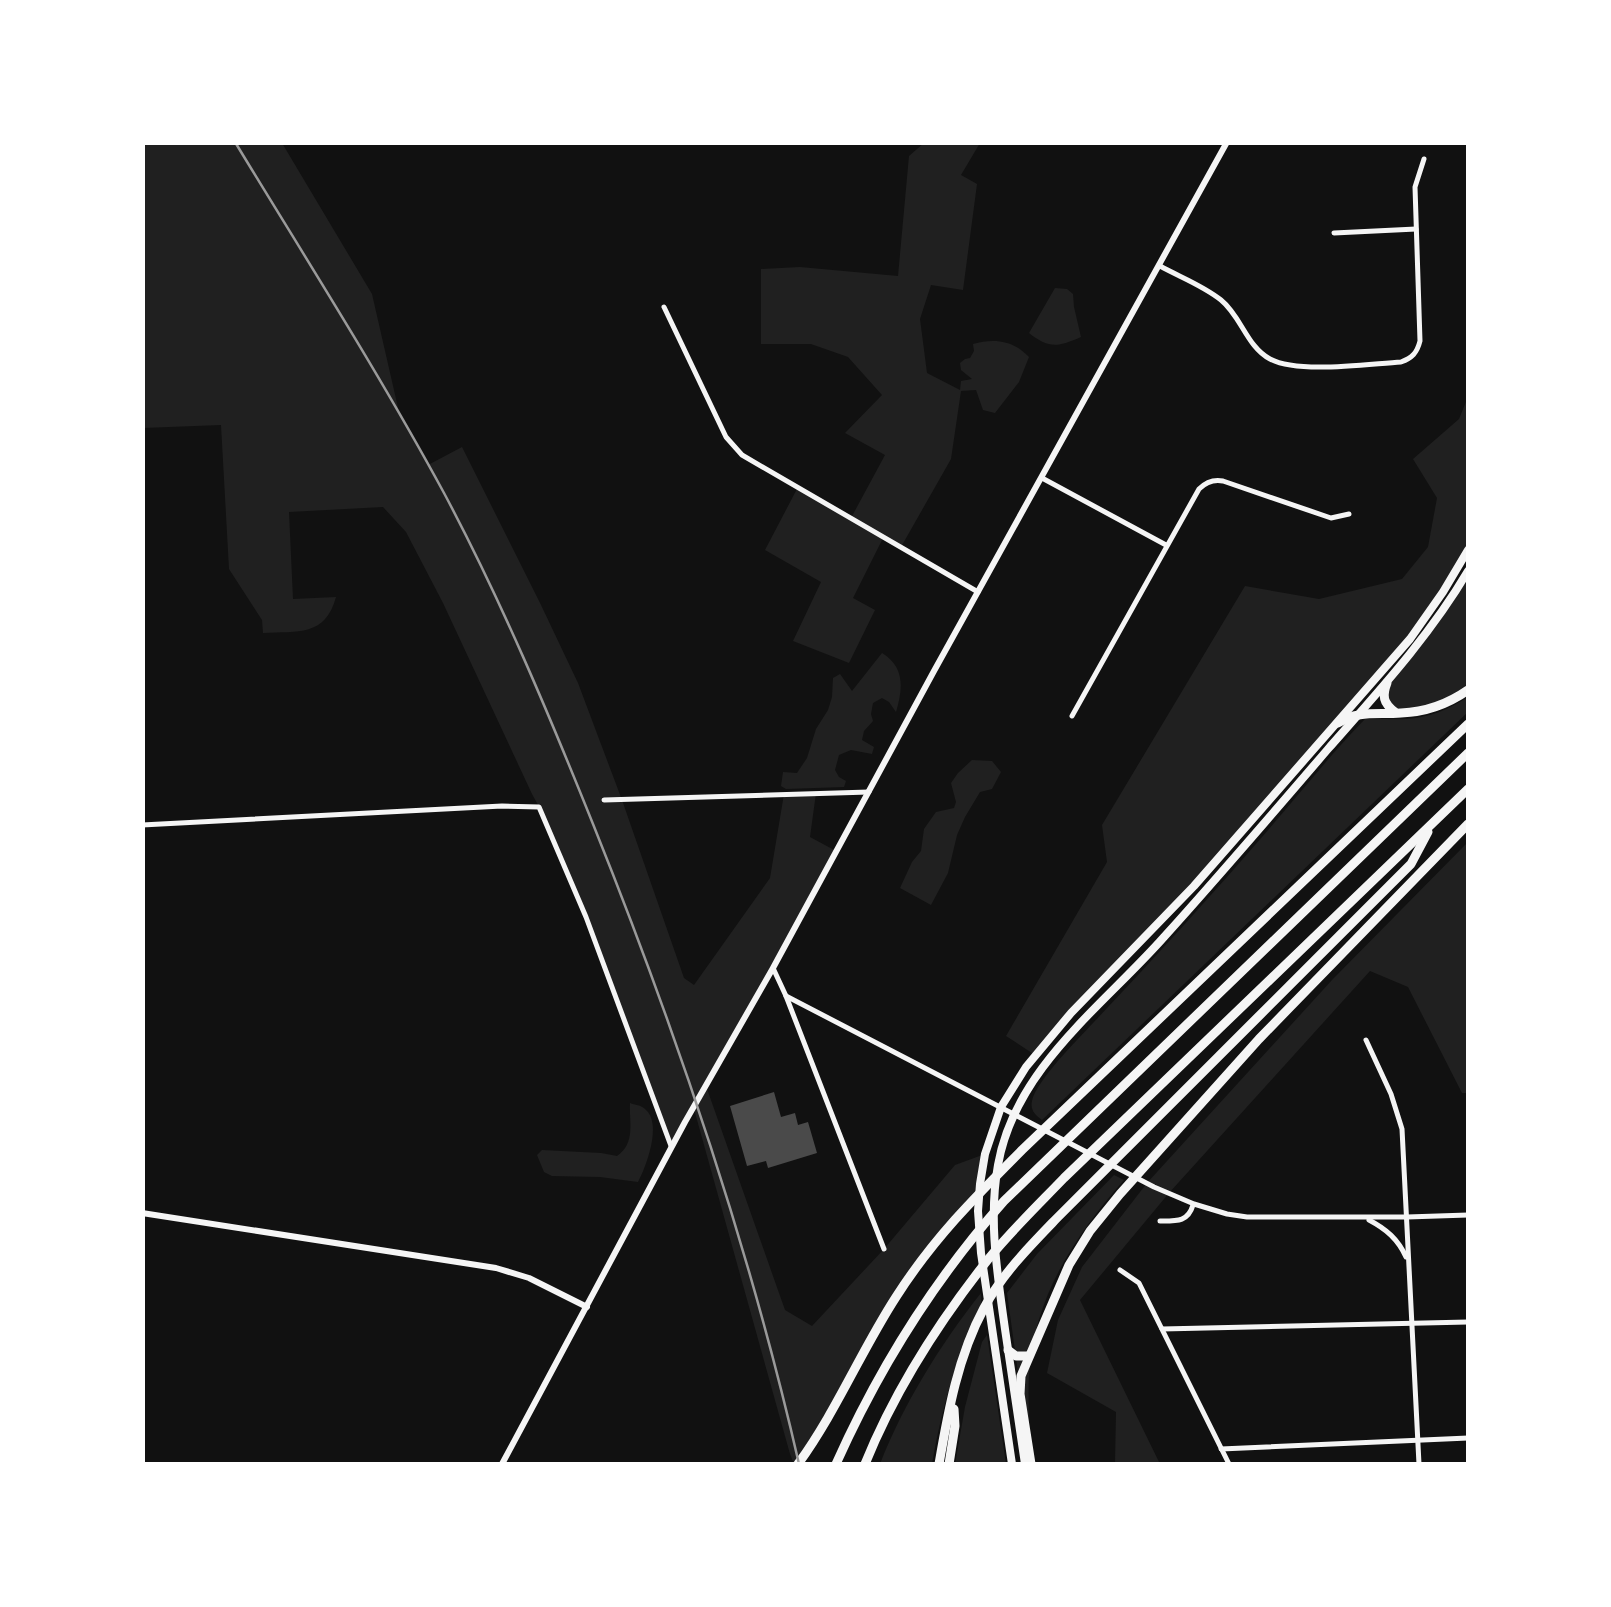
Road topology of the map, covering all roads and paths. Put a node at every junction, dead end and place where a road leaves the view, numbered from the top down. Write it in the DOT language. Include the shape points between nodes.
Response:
graph roads {
  1 [pos="1227,142"];
  2 [pos="1424,159"];
  3 [pos="1416,229"];
  4 [pos="1334,233"];
  5 [pos="1160,266"];
  6 [pos="664,307"];
  7 [pos="1042,478"];
  8 [pos="1349,514"];
  9 [pos="1166,545"];
  10 [pos="1468,550"];
  11 [pos="1468,572"];
  12 [pos="978,592"];
  13 [pos="1387,683"];
  14 [pos="1468,690"];
  15 [pos="1360,713"];
  16 [pos="1397,714"];
  17 [pos="1072,716"];
  18 [pos="1338,723"];
  19 [pos="1468,724"];
  20 [pos="1468,753"];
  21 [pos="1468,790"];
  22 [pos="869,792"];
  23 [pos="604,800"];
  24 [pos="142,824"];
  25 [pos="1432,824"];
  26 [pos="1468,824"];
  27 [pos="773,968"];
  28 [pos="786,996"];
  29 [pos="1366,1040"];
  30 [pos="1001,1107"];
  31 [pos="1013,1112"];
  32 [pos="672,1148"];
  33 [pos="1194,1204"];
  34 [pos="142,1213"];
  35 [pos="1468,1214"];
  36 [pos="1407,1217"];
  37 [pos="1356,1218"];
  38 [pos="1160,1222"];
  39 [pos="884,1249"];
  40 [pos="1409,1269"];
  41 [pos="1120,1270"];
  42 [pos="587,1306"];
  43 [pos="1468,1322"];
  44 [pos="1412,1324"];
  45 [pos="1162,1330"];
  46 [pos="1008,1350"];
  47 [pos="1028,1356"];
  48 [pos="953,1396"];
  49 [pos="1468,1438"];
  50 [pos="1418,1440"];
  51 [pos="1221,1449"];
  52 [pos="502,1464"];
  53 [pos="798,1464"];
  54 [pos="836,1464"];
  55 [pos="865,1464"];
  56 [pos="939,1464"];
  57 [pos="949,1464"];
  58 [pos="1012,1464"];
  59 [pos="1028,1464"];
  60 [pos="1229,1464"];
  61 [pos="1419,1464"];
  1 -- 5 [label="street"];
  2 -- 3 [label="street" via="1416,179"];
  3 -- 4 [label="street"];
  3 -- 5 [label="street" via="1420,341 1414,356 1400,362 1306,366 1271,359 1220,300"];
  5 -- 7 [label="street"];
  6 -- 12 [label="street" via="726,437 742,455"];
  7 -- 9 [label="street"];
  7 -- 12 [label="street"];
  8 -- 9 [label="street" via="1331,518 1216,480 1198,489"];
  9 -- 17 [label="street"];
  10 -- 18 [label="main road" via="1410,639"];
  11 -- 13 [label="main road"];
  12 -- 22 [label="street"];
  13 -- 15 [label="main road"];
  13 -- 16 [label="highway" via="1383,696"];
  14 -- 16 [label="highway" via="1432,708"];
  15 -- 16 [label="highway"];
  15 -- 18 [label="highway"];
  15 -- 31 [label="main road" via="1050,1058"];
  18 -- 30 [label="main road" via="1071,1013"];
  19 -- 53 [label="highway" via="956,1215 895,1298"];
  20 -- 54 [label="highway" via="994,1212 908,1327"];
  21 -- 25 [label="highway"];
  22 -- 23 [label="street"];
  22 -- 27 [label="street"];
  24 -- 32 [label="street" via="539,807"];
  25 -- 48 [label="highway" via="1411,864 1024,1253 978,1321"];
  25 -- 55 [label="highway" via="989,1258 931,1340"];
  26 -- 47 [label="highway" via="1120,1194 1082,1243"];
  27 -- 28 [label="street"];
  27 -- 32 [label="street"];
  28 -- 30 [label="street"];
  28 -- 39 [label="street"];
  29 -- 36 [label="street" via="1402,1129"];
  30 -- 31 [label="street"];
  30 -- 58 [label="main road" via="981,1173 979,1229"];
  31 -- 33 [label="street"];
  31 -- 46 [label="main road" via="995,1183 994,1246"];
  32 -- 42 [label="street"];
  33 -- 37 [label="street" via="1264,1219"];
  33 -- 38 [label="street" via="1183,1220"];
  34 -- 42 [label="street" via="496,1268"];
  35 -- 36 [label="street"];
  36 -- 37 [label="street"];
  36 -- 40 [label="street"];
  37 -- 40 [label="street" via="1392,1236"];
  40 -- 44 [label="street"];
  41 -- 45 [label="street" via="1139,1283"];
  42 -- 52 [label="street"];
  43 -- 44 [label="street"];
  44 -- 45 [label="street"];
  44 -- 50 [label="street"];
  45 -- 51 [label="street"];
  46 -- 47 [label="highway"];
  46 -- 59 [label="main road"];
  47 -- 59 [label="highway" via="1020,1387"];
  48 -- 56 [label="highway"];
  48 -- 57 [label="highway"];
  49 -- 50 [label="street"];
  50 -- 51 [label="street"];
  50 -- 61 [label="street"];
  51 -- 60 [label="street"];
}
